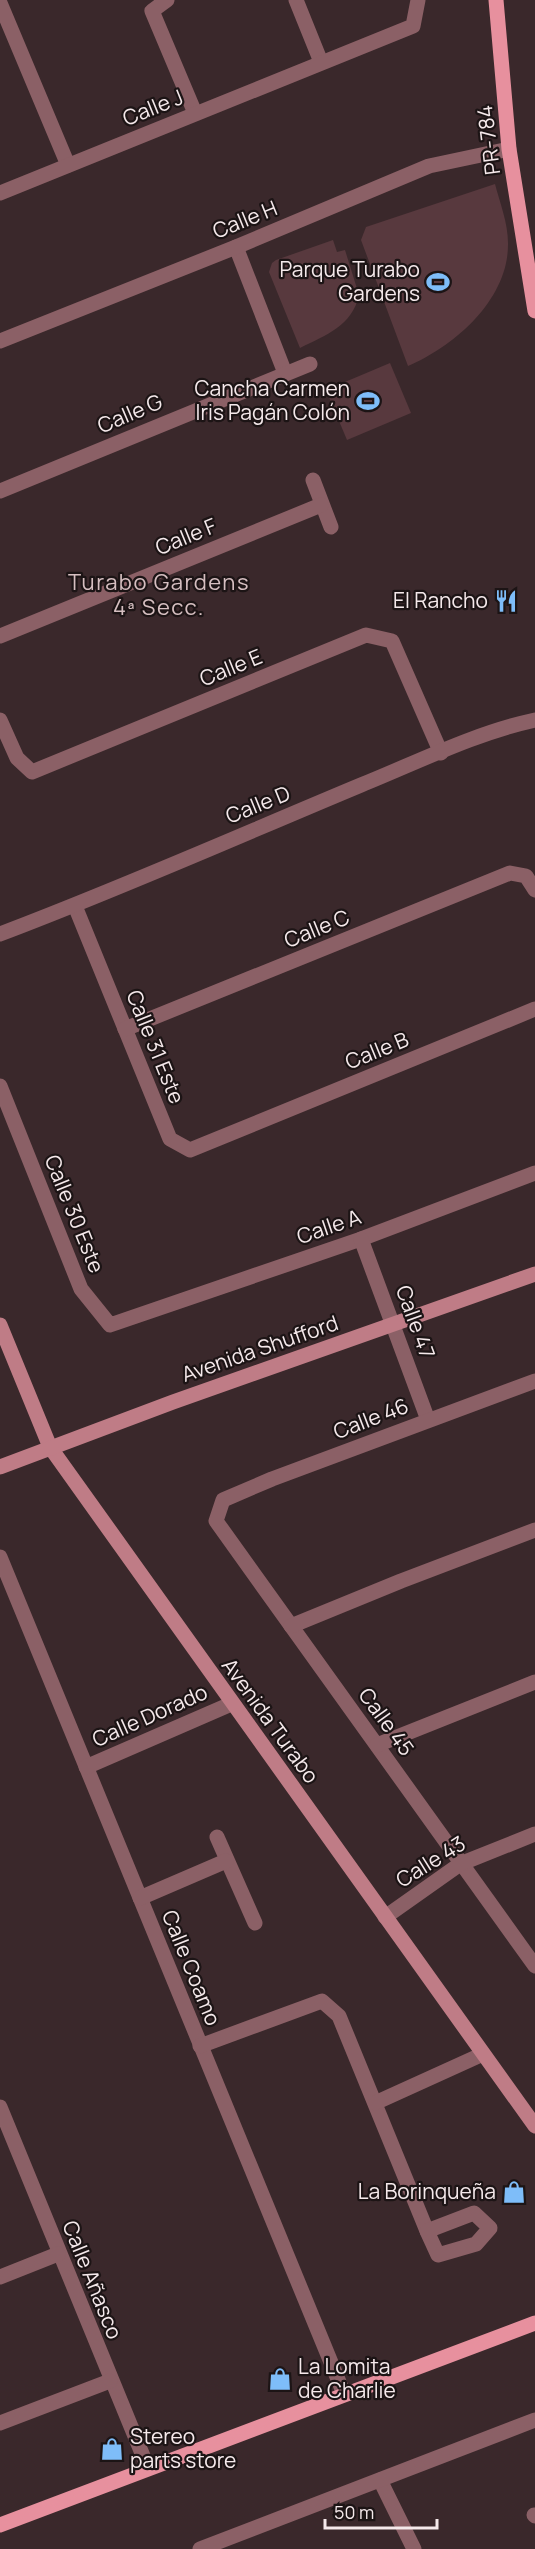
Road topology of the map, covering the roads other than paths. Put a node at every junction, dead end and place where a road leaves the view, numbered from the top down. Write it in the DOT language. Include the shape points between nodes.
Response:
graph roads {
  1 [pos="167,0"];
  2 [pos="296,0"];
  3 [pos="418,0"];
  4 [pos="496,0"];
  5 [pos="0,3"];
  6 [pos="321,62"];
  7 [pos="195,113"];
  8 [pos="509,149"];
  9 [pos="68,165"];
  10 [pos="0,193"];
  11 [pos="236,247"];
  12 [pos="535,311"];
  13 [pos="0,341"];
  14 [pos="310,364"];
  15 [pos="285,373"];
  16 [pos="313,480"];
  17 [pos="0,492"];
  18 [pos="321,505"];
  19 [pos="331,527"];
  20 [pos="0,636"];
  21 [pos="0,720"];
  22 [pos="535,720"];
  23 [pos="441,753"];
  24 [pos="535,890"];
  25 [pos="75,906"];
  26 [pos="0,934"];
  27 [pos="535,1009"];
  28 [pos="125,1029"];
  29 [pos="0,1086"];
  30 [pos="234,1132"];
  31 [pos="535,1173"];
  32 [pos="361,1239"];
  33 [pos="535,1274"];
  34 [pos="135,1317"];
  35 [pos="394,1324"];
  36 [pos="0,1325"];
  37 [pos="535,1381"];
  38 [pos="428,1420"];
  39 [pos="50,1447"];
  40 [pos="0,1467"];
  41 [pos="223,1500"];
  42 [pos="535,1530"];
  43 [pos="0,1557"];
  44 [pos="291,1626"];
  45 [pos="535,1682"];
  46 [pos="231,1704"];
  47 [pos="377,1745"];
  48 [pos="86,1767"];
  49 [pos="535,1833"];
  50 [pos="217,1837"];
  51 [pos="226,1861"];
  52 [pos="460,1864"];
  53 [pos="140,1898"];
  54 [pos="385,1917"];
  55 [pos="255,1923"];
  56 [pos="535,1966"];
  57 [pos="200,2046"];
  58 [pos="483,2054"];
  59 [pos="375,2103"];
  60 [pos="0,2107"];
  61 [pos="535,2126"];
  62 [pos="5,2132"];
  63 [pos="428,2231"];
  64 [pos="58,2254"];
  65 [pos="0,2277"];
  66 [pos="535,2323"];
  67 [pos="110,2381"];
  68 [pos="344,2394"];
  69 [pos="535,2420"];
  70 [pos="0,2423"];
  71 [pos="148,2468"];
  72 [pos="380,2480"];
  73 [pos="0,2525"];
  74 [pos="200,2549"];
  75 [pos="414,2549"];
  1 -- 7 [label="street" via="152,10"];
  2 -- 6 [label="street"];
  3 -- 6 [label="street, Calle J" via="413,26"];
  4 -- 8 [label="main road, PR-784 / PR-784"];
  5 -- 9 [label="street"];
  6 -- 7 [label="street, Calle J"];
  7 -- 9 [label="street, Calle J"];
  8 -- 11 [label="street, Calle H" via="429,166"];
  8 -- 12 [label="main road, PR-784 / PR-784"];
  9 -- 10 [label="street, Calle J"];
  11 -- 13 [label="street, Calle H"];
  11 -- 15 [label="street"];
  14 -- 15 [label="street, Calle G"];
  15 -- 17 [label="street, Calle G"];
  16 -- 18 [label="street"];
  18 -- 19 [label="street"];
  18 -- 20 [label="street, Calle F"];
  21 -- 23 [label="street, Calle E" via="16,758 32,772 366,635 392,641"];
  22 -- 23 [label="street, Calle D"];
  23 -- 25 [label="street, Calle D"];
  24 -- 28 [label="street, Calle C" via="526,876 510,873"];
  25 -- 26 [label="street, Calle D"];
  25 -- 28 [label="street, Calle 31 Este"];
  27 -- 30 [label="street, Calle B"];
  28 -- 30 [label="street, Calle 31 Este" via="170,1139 190,1150"];
  29 -- 34 [label="street, Calle 30 Este" via="81,1289 110,1325"];
  31 -- 32 [label="street, Calle A"];
  32 -- 34 [label="street, Calle A"];
  32 -- 35 [label="street, Calle 47"];
  33 -- 35 [label="street, Avenida Shufford"];
  35 -- 38 [label="street, Calle 47"];
  35 -- 39 [label="street, Avenida Shufford"];
  36 -- 39 [label="street, Avenida Turabo"];
  37 -- 38 [label="street, Calle 46"];
  38 -- 41 [label="street, Calle 46"];
  39 -- 40 [label="street, Avenida Shufford"];
  39 -- 46 [label="street, Avenida Turabo"];
  41 -- 44 [label="street, Calle 45" via="216,1521"];
  42 -- 44 [label="street"];
  43 -- 48 [label="street, Calle Coamo"];
  44 -- 47 [label="street, Calle 45"];
  45 -- 47 [label="street"];
  46 -- 48 [label="street, Calle Dorado"];
  46 -- 54 [label="street, Avenida Turabo"];
  47 -- 52 [label="street, Calle 45"];
  48 -- 53 [label="street, Calle Coamo"];
  49 -- 52 [label="street, Calle 43"];
  50 -- 51 [label="street"];
  51 -- 53 [label="street"];
  51 -- 55 [label="street"];
  52 -- 54 [label="street, Calle 43"];
  52 -- 56 [label="street, Calle 45"];
  53 -- 57 [label="street, Calle Coamo"];
  54 -- 58 [label="street, Avenida Turabo"];
  57 -- 59 [label="street" via="322,2001 339,2016"];
  57 -- 68 [label="street, Calle Coamo"];
  58 -- 59 [label="street"];
  58 -- 61 [label="street, Avenida Turabo"];
  59 -- 63 [label="street"];
  60 -- 62 [label="street, Calle Añasco"];
  62 -- 64 [label="street, Calle Añasco"];
  64 -- 65 [label="street"];
  64 -- 67 [label="street, Calle Añasco"];
  66 -- 68 [label="main road"];
  67 -- 70 [label="street"];
  67 -- 71 [label="street, Calle Añasco"];
  68 -- 71 [label="main road"];
  69 -- 72 [label="street"];
  71 -- 73 [label="main road"];
  72 -- 74 [label="street"];
  72 -- 75 [label="street"];
}
